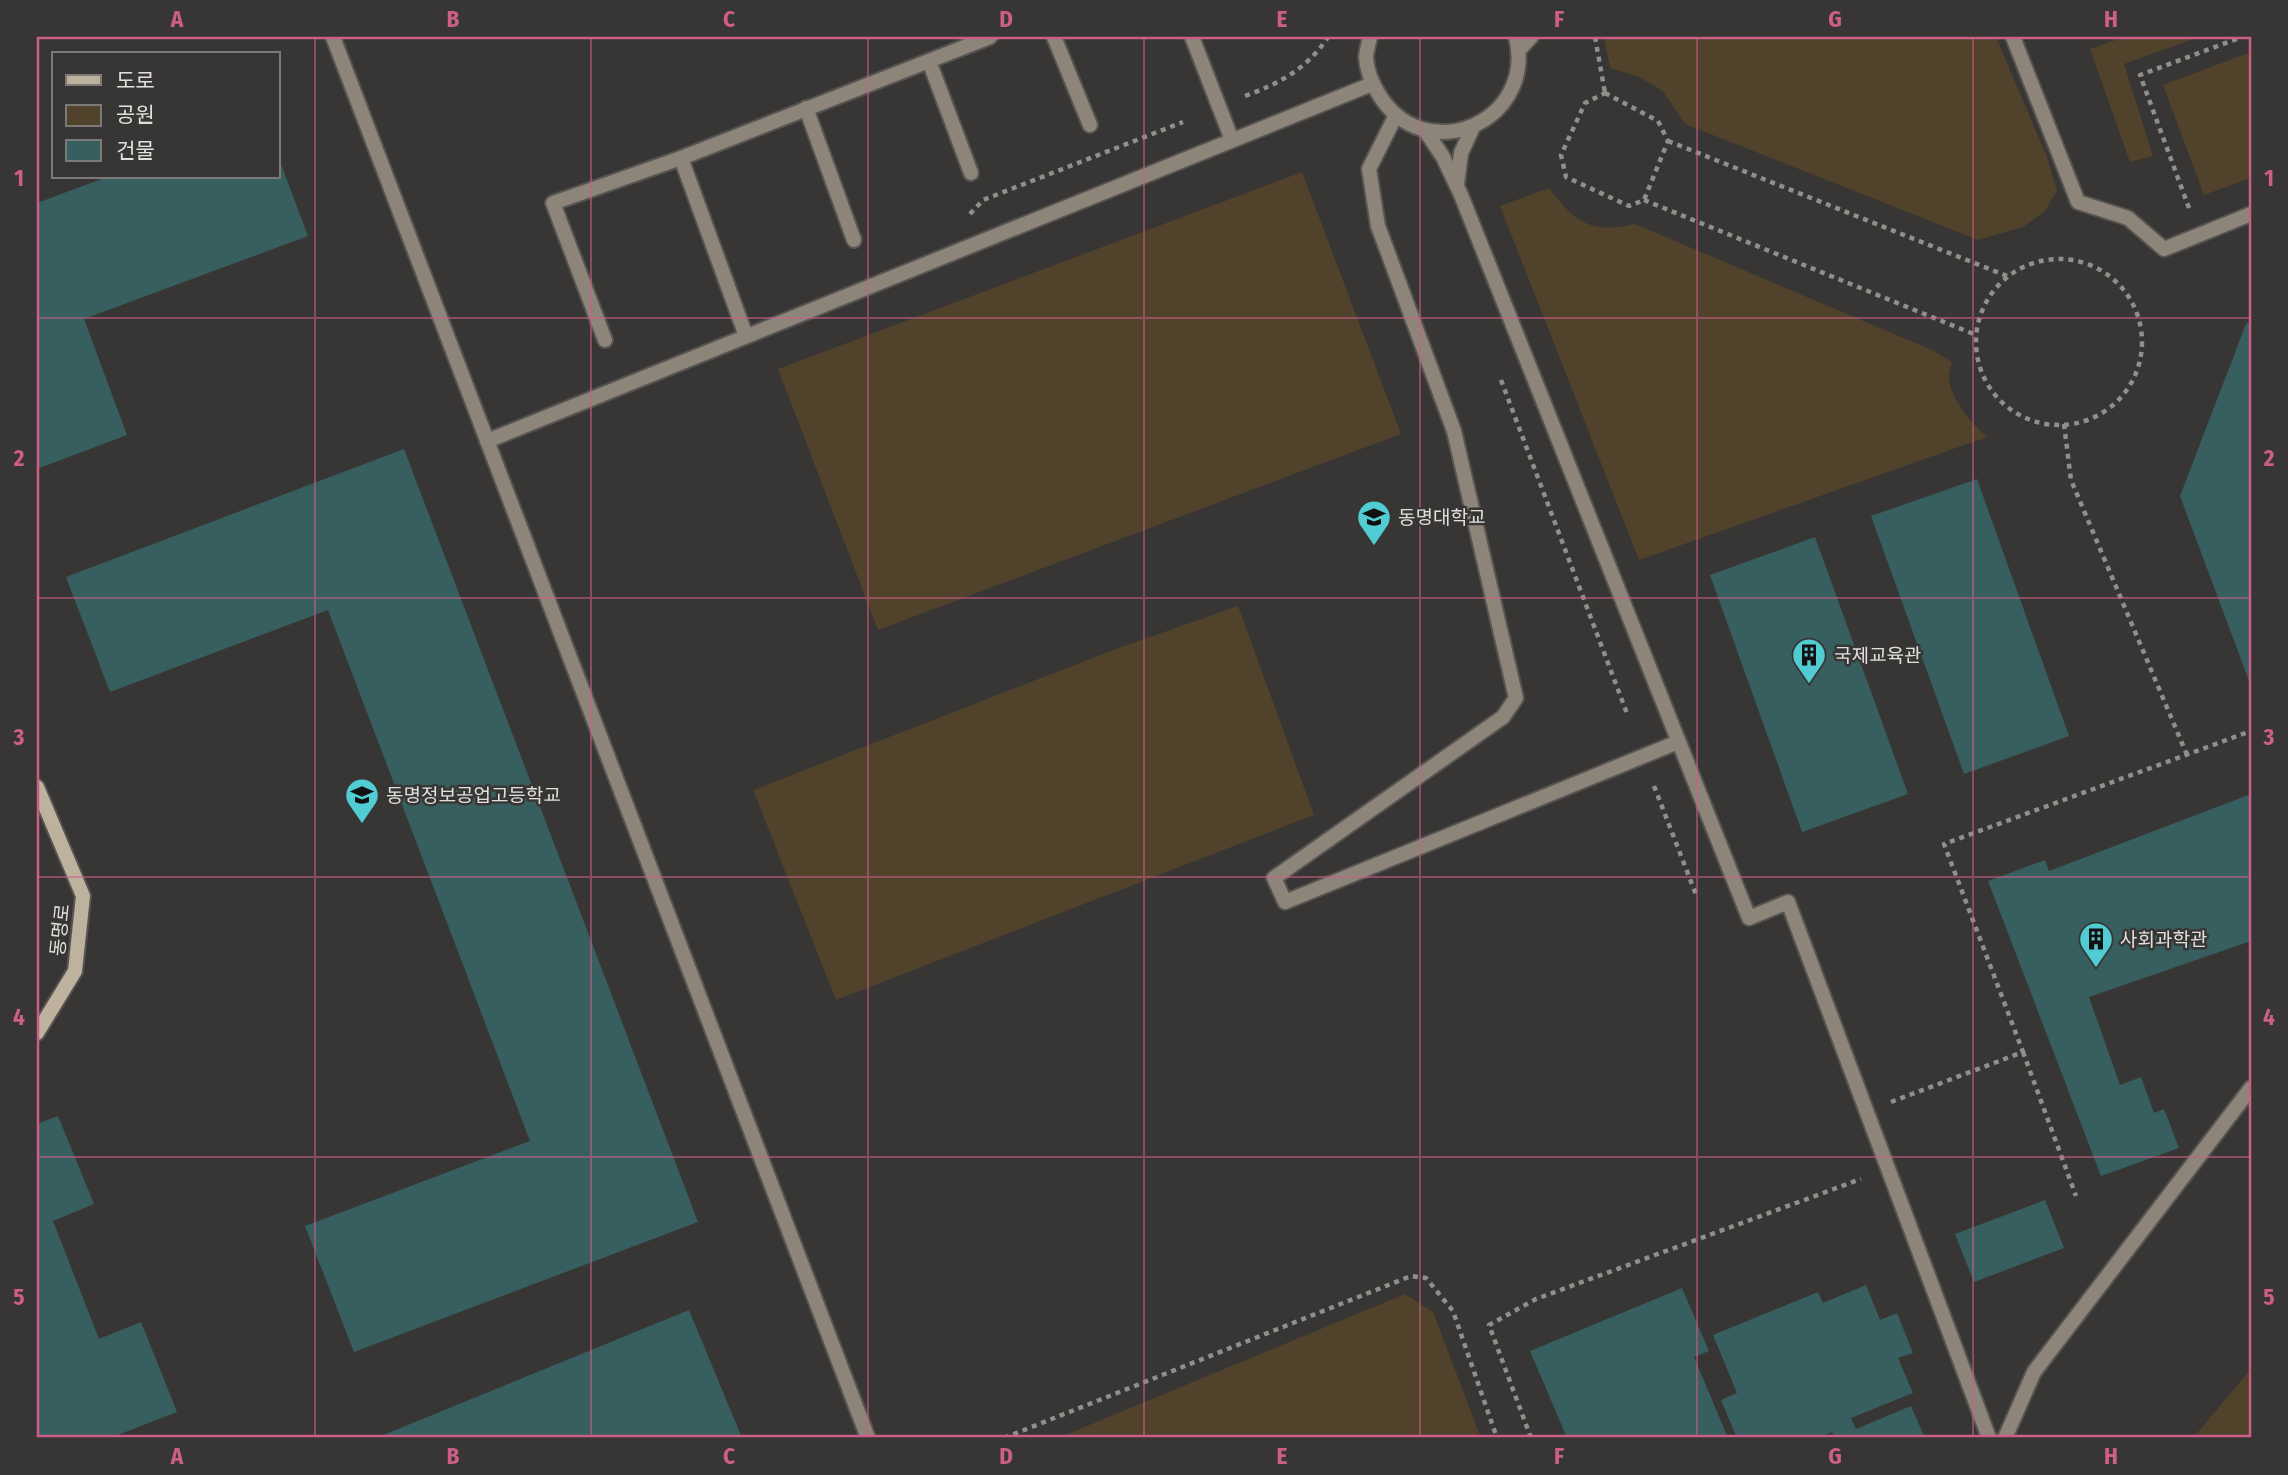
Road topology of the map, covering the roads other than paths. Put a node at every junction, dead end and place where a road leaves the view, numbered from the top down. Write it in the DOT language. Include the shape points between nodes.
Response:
graph roads {
  1 [pos="333,37"];
  2 [pos="990,37"];
  3 [pos="1054,37"];
  4 [pos="1192,37"];
  5 [pos="1370,37"];
  6 [pos="1531,37"];
  7 [pos="2012,37"];
  8 [pos="1518,43"];
  9 [pos="929,61"];
  10 [pos="1372,84"];
  11 [pos="806,108"];
  12 [pos="1396,115"];
  13 [pos="1090,125"];
  14 [pos="1473,127"];
  15 [pos="1425,130"];
  16 [pos="1232,140"];
  17 [pos="681,158"];
  18 [pos="971,173"];
  19 [pos="1457,185"];
  20 [pos="2251,214"];
  21 [pos="854,240"];
  22 [pos="746,336"];
  23 [pos="605,340"];
  24 [pos="487,441"];
  25 [pos="1678,742"];
  26 [pos="37,787"];
  27 [pos="37,1033"];
  28 [pos="2251,1088"];
  29 [pos="867,1438"];
  30 [pos="1989,1438"];
  31 [pos="2005,1438"];
  1 -- 24 [label="street"];
  2 -- 9 [label="street"];
  3 -- 13 [label="street"];
  4 -- 16 [label="street"];
  5 -- 10 [label="street" via="1366,58"];
  6 -- 8 [label="street"];
  7 -- 20 [label="street" via="2078,202 2128,218 2164,249"];
  8 -- 14 [label="street" via="1518,74 1509,97"];
  9 -- 11 [label="street"];
  9 -- 18 [label="street"];
  10 -- 12 [label="street"];
  10 -- 16 [label="street"];
  11 -- 17 [label="street"];
  11 -- 21 [label="street"];
  12 -- 15 [label="street"];
  12 -- 25 [label="street" via="1369,169 1378,226 1454,431 1516,698 1503,717 1275,878 1285,902"];
  14 -- 15 [label="street" via="1449,133"];
  14 -- 19 [label="street" via="1461,153"];
  15 -- 19 [label="street"];
  16 -- 22 [label="street"];
  17 -- 22 [label="street"];
  17 -- 23 [label="street" via="553,203"];
  19 -- 25 [label="street"];
  22 -- 24 [label="street"];
  24 -- 29 [label="street"];
  25 -- 30 [label="street" via="1749,918 1788,902"];
  26 -- 27 [label="main road, 동명로" via="83,895 75,971"];
  28 -- 31 [label="street" via="2034,1372"];
}
